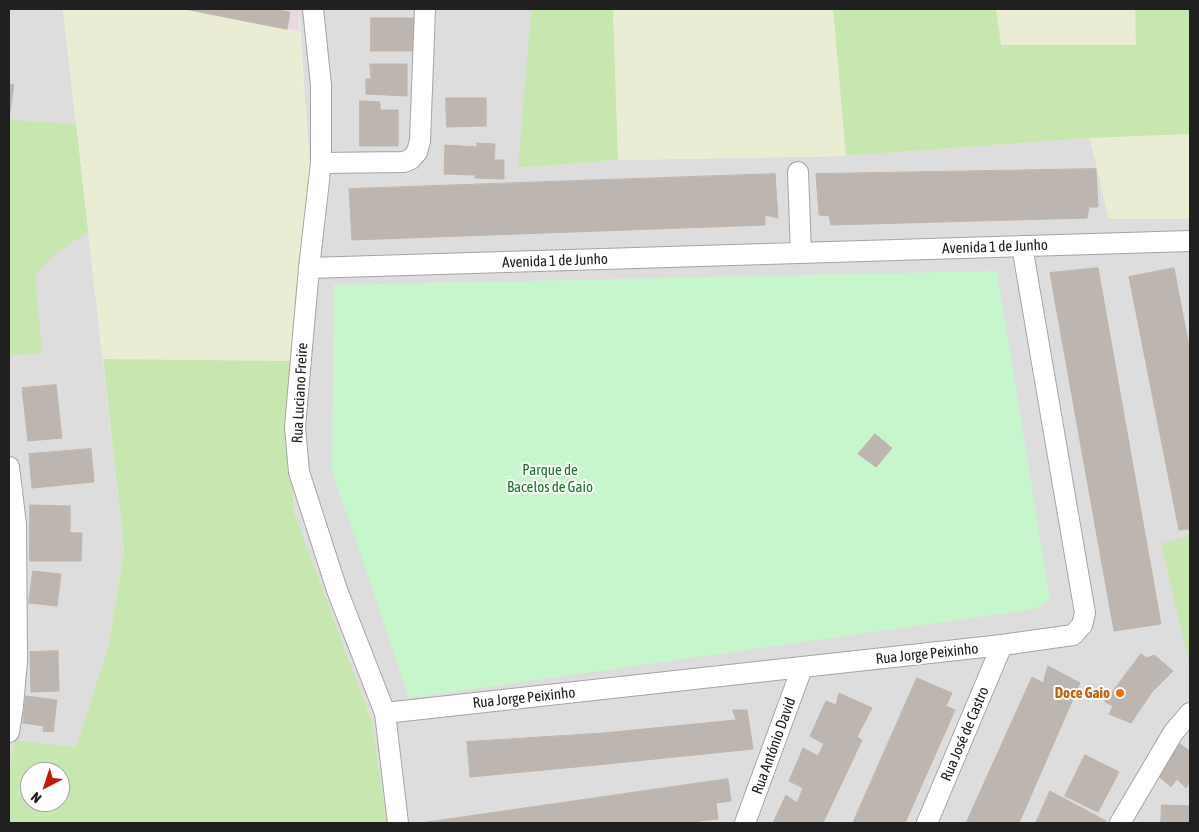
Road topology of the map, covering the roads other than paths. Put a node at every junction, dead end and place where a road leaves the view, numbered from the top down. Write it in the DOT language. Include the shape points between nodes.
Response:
graph roads {
  1 [pos="313,9"];
  2 [pos="425,9"];
  3 [pos="322,163"];
  4 [pos="798,172"];
  5 [pos="1190,241"];
  6 [pos="1022,246"];
  7 [pos="800,253"];
  8 [pos="309,268"];
  9 [pos="9,467"];
  10 [pos="1002,645"];
  11 [pos="802,668"];
  12 [pos="1190,713"];
  13 [pos="385,714"];
  14 [pos="9,732"];
  15 [pos="398,823"];
  16 [pos="745,823"];
  17 [pos="927,823"];
  18 [pos="1120,823"];
  1 -- 3 [label="street, Rua Luciano Freire" via="322,85"];
  2 -- 3 [label="street" via="422,110 417,152 404,162"];
  3 -- 8 [label="street, Rua Luciano Freire"];
  4 -- 7 [label="street"];
  5 -- 6 [label="street, Avenida 1 de Junho"];
  6 -- 7 [label="street, Avenida 1 de Junho"];
  6 -- 10 [label="street, Rua Jorge Peixinho" via="1085,613 1082,625 1073,634"];
  7 -- 8 [label="street, Avenida 1 de Junho"];
  8 -- 13 [label="street, Rua Luciano Freire" via="295,427 299,472 337,590"];
  9 -- 14 [label="street" via="16,524 17,661"];
  10 -- 11 [label="street, Rua Jorge Peixinho"];
  10 -- 17 [label="street, Rua José de Castro"];
  11 -- 13 [label="street, Rua Jorge Peixinho"];
  11 -- 16 [label="street, Rua António David"];
  12 -- 18 [label="street" via="1173,733"];
  13 -- 15 [label="street, Rua Luciano Freire"];
}
